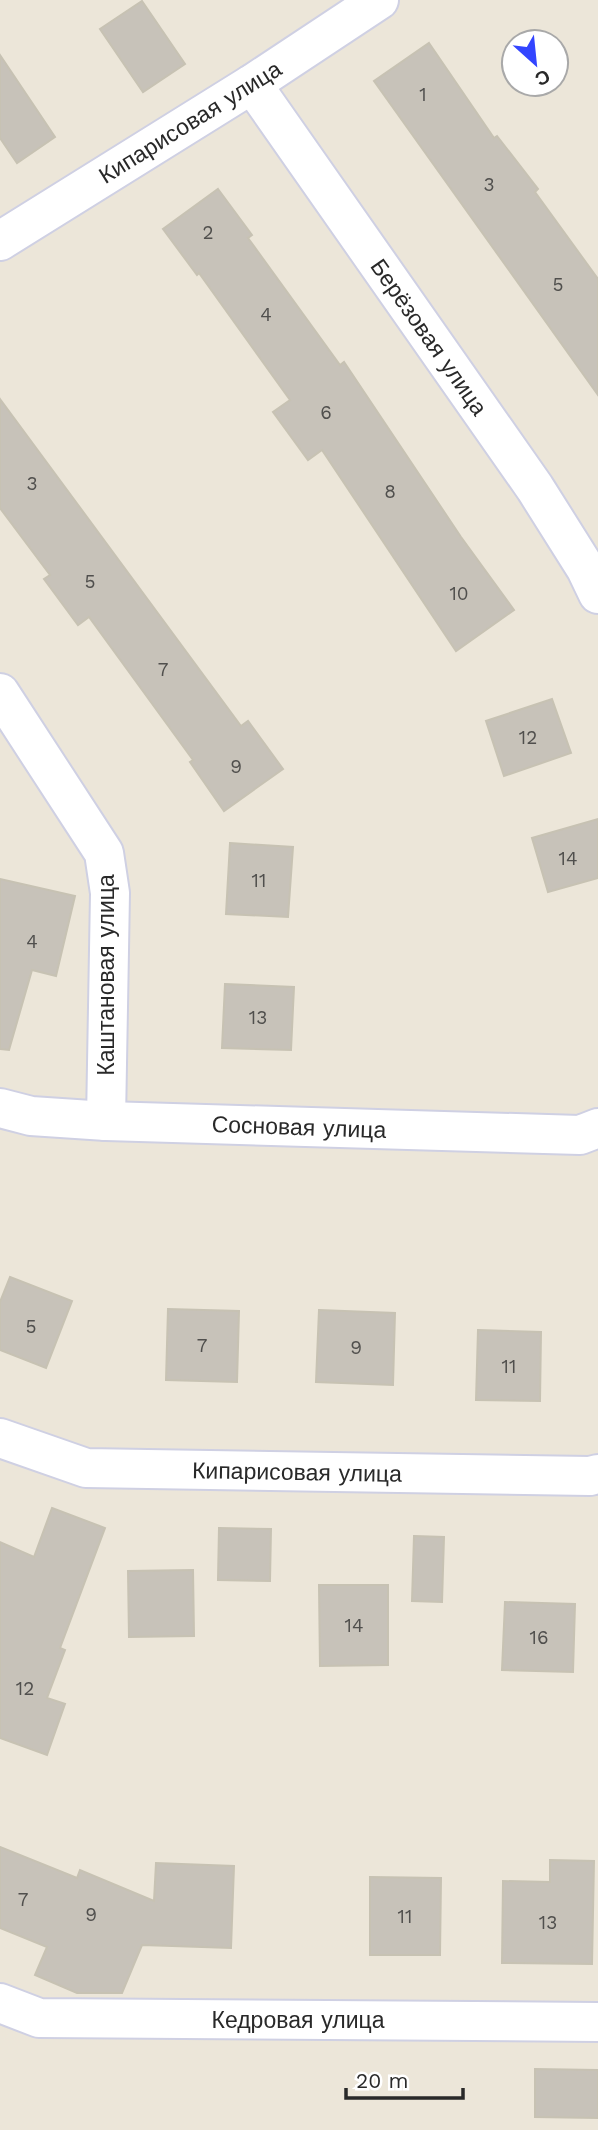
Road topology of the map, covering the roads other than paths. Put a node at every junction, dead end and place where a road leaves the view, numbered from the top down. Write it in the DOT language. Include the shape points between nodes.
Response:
graph roads {
  1 [pos="379,0"];
  2 [pos="252,85"];
  3 [pos="0,241"];
  4 [pos="598,594"];
  5 [pos="0,693"];
  6 [pos="0,1108"];
  7 [pos="106,1121"];
  8 [pos="598,1128"];
  9 [pos="0,1438"];
  10 [pos="598,1474"];
  11 [pos="0,2003"];
  12 [pos="598,2022"];
  1 -- 2 [label="street, Кипарисовая улица"];
  2 -- 3 [label="street, Кипарисовая улица"];
  2 -- 4 [label="street, Берёзовая улица" via="535,488"];
  5 -- 7 [label="street, Каштановая улица" via="104,853 110,893"];
  6 -- 7 [label="street, Сосновая улица" via="31,1116"];
  7 -- 8 [label="street, Сосновая улица" via="580,1135"];
  9 -- 10 [label="street, Кипарисовая улица" via="86,1468"];
  11 -- 12 [label="street, Кедровая улица" via="39,2018"];
}
